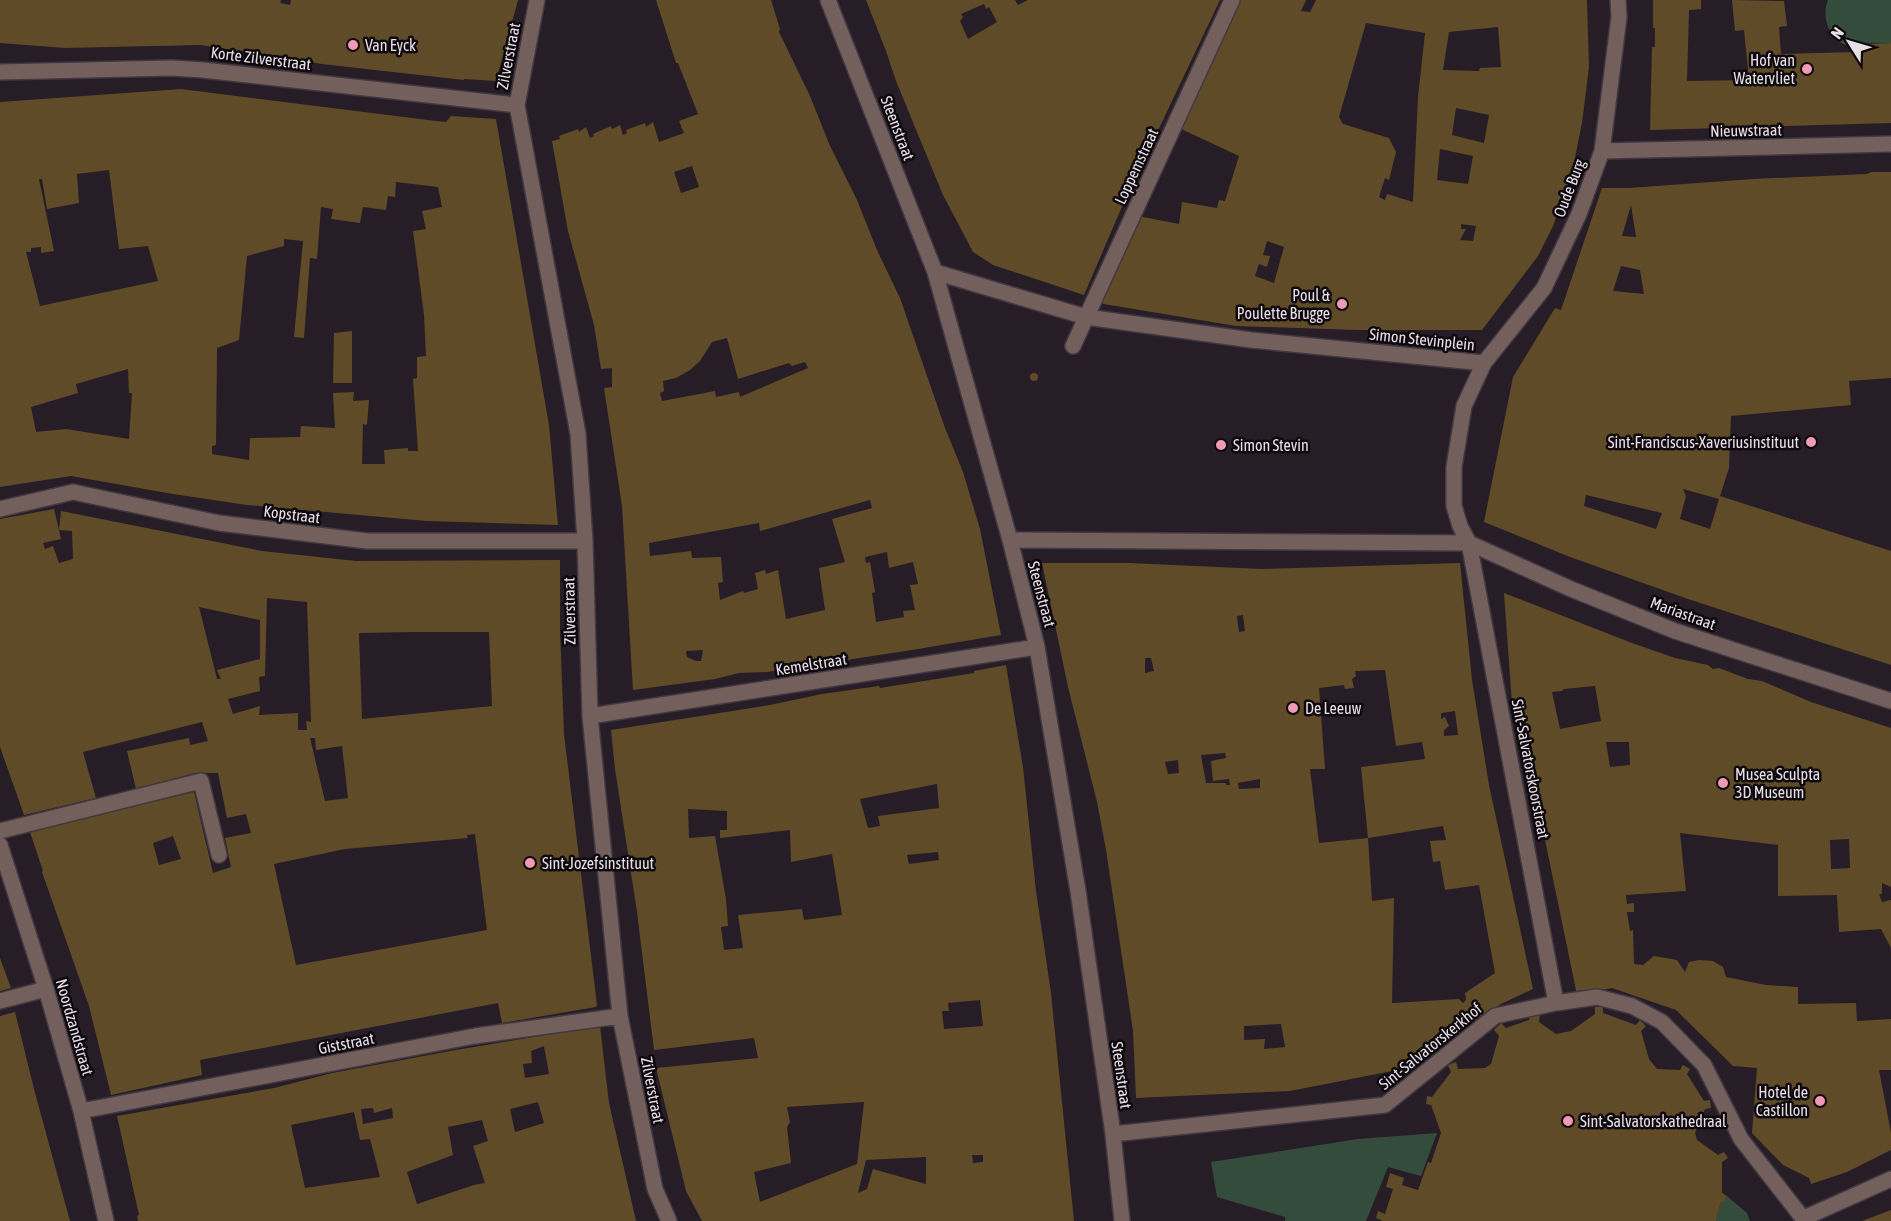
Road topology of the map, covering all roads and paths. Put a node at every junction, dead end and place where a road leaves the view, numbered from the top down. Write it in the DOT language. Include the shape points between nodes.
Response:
graph roads {
  1 [pos="537,0"];
  2 [pos="828,0"];
  3 [pos="1232,0"];
  4 [pos="1618,0"];
  5 [pos="0,72"];
  6 [pos="517,105"];
  7 [pos="1891,144"];
  8 [pos="1602,151"];
  9 [pos="935,272"];
  10 [pos="1086,317"];
  11 [pos="1073,346"];
  12 [pos="1484,363"];
  13 [pos="0,509"];
  14 [pos="1010,540"];
  15 [pos="585,541"];
  16 [pos="1469,543"];
  17 [pos="1037,647"];
  18 [pos="1891,701"];
  19 [pos="590,716"];
  20 [pos="0,831"];
  21 [pos="0,845"];
  22 [pos="219,855"];
  23 [pos="46,989"];
  24 [pos="0,1002"];
  25 [pos="1556,1002"];
  26 [pos="620,1016"];
  27 [pos="81,1111"];
  28 [pos="1113,1134"];
  29 [pos="1891,1179"];
  30 [pos="1804,1220"];
  31 [pos="106,1221"];
  32 [pos="669,1221"];
  33 [pos="1122,1221"];
  1 -- 6 [label="street, Zilverstraat"];
  2 -- 9 [label="street, Steenstraat"];
  3 -- 10 [label="street, Loppemstraat"];
  4 -- 8 [label="street, Oude Burg"];
  5 -- 6 [label="street, Korte Zilverstraat" via="203,69"];
  6 -- 15 [label="street, Zilverstraat" via="578,434"];
  7 -- 8 [label="street, Nieuwstraat"];
  8 -- 12 [label="street, Oude Burg" via="1579,214 1544,288"];
  9 -- 10 [label="street, Simon Stevinplein"];
  9 -- 14 [label="street, Steenstraat"];
  10 -- 11 [label="street, Loppemstraat"];
  10 -- 12 [label="street, Simon Stevinplein" via="1251,340"];
  12 -- 16 [label="street, Simon Stevinplein" via="1464,406 1454,467 1454,506"];
  13 -- 15 [label="street, Kopstraat" via="73,492 219,523 368,541"];
  14 -- 16 [label="street"];
  14 -- 17 [label="street, Steenstraat"];
  15 -- 19 [label="street, Zilverstraat"];
  16 -- 18 [label="street, Mariastraat" via="1675,631"];
  16 -- 25 [label="street, Sint-Salvatorskoorstraat"];
  17 -- 19 [label="street, Kemelstraat"];
  17 -- 28 [label="street, Steenstraat"];
  19 -- 26 [label="street, Zilverstraat"];
  20 -- 22 [label="street" via="201,781"];
  21 -- 23 [label="street, Noordzandstraat"];
  23 -- 24 [label="street"];
  23 -- 27 [label="street, Noordzandstraat"];
  25 -- 28 [label="street, Sint-Salvatorskerkhof" via="1495,1016 1385,1105"];
  25 -- 30 [label="street, Sint-Salvatorskerkhof" via="1597,997 1632,1006 1662,1022 1704,1065 1741,1139"];
  26 -- 27 [label="street, Giststraat" via="474,1036"];
  26 -- 32 [label="street, Zilverstraat" via="655,1189"];
  27 -- 31 [label="street, Noordzandstraat"];
  28 -- 33 [label="street, Steenstraat"];
  29 -- 30 [label="street"];
}
